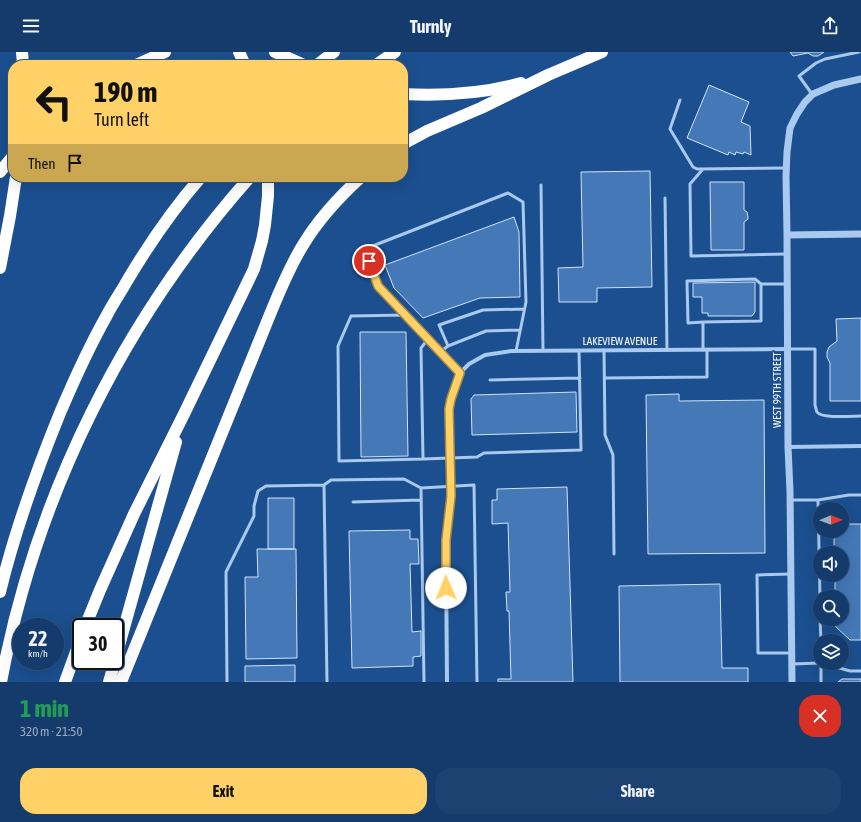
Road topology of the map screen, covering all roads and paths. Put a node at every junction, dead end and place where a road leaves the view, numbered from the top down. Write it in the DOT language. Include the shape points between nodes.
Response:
graph roads {
  1 [pos="165,52"];
  2 [pos="275,52"];
  3 [pos="334,52"];
  4 [pos="395,52"];
  5 [pos="602,52"];
  6 [pos="859,52"];
  7 [pos="147,60"];
  8 [pos="293,60"];
  9 [pos="324,60"];
  10 [pos="383,60"];
  11 [pos="548,75"];
  12 [pos="861,79"];
  13 [pos="408,94"];
  14 [pos="813,94"];
  15 [pos="680,100"];
  16 [pos="408,141"];
  17 [pos="786,168"];
  18 [pos="703,169"];
  19 [pos="15,182"];
  20 [pos="197,182"];
  21 [pos="246,182"];
  22 [pos="268,182"];
  23 [pos="356,182"];
  24 [pos="541,185"];
  25 [pos="665,198"];
  26 [pos="861,234"];
  27 [pos="788,235"];
  28 [pos="788,254"];
  29 [pos="0,268"];
  30 [pos="761,284"];
  31 [pos="788,284"];
  32 [pos="524,309"];
  33 [pos="406,315"];
  34 [pos="703,322"];
  35 [pos="520,330"];
  36 [pos="428,339"];
  37 [pos="448,346"];
  38 [pos="788,349"];
  39 [pos="604,350"];
  40 [pos="667,350"];
  41 [pos="705,350"];
  42 [pos="516,351"];
  43 [pos="543,351"];
  44 [pos="579,351"];
  45 [pos="440,352"];
  46 [pos="460,373"];
  47 [pos="580,378"];
  48 [pos="605,378"];
  49 [pos="490,380"];
  50 [pos="184,414"];
  51 [pos="861,416"];
  52 [pos="861,446"];
  53 [pos="788,447"];
  54 [pos="451,458"];
  55 [pos="422,459"];
  56 [pos="324,484"];
  57 [pos="451,486"];
  58 [pos="421,488"];
  59 [pos="861,495"];
  60 [pos="421,500"];
  61 [pos="790,500"];
  62 [pos="818,500"];
  63 [pos="354,502"];
  64 [pos="614,554"];
  65 [pos="791,574"];
  66 [pos="820,590"];
  67 [pos="0,592"];
  68 [pos="89,618"];
  69 [pos="124,628"];
  70 [pos="792,653"];
  71 [pos="72,663"];
  72 [pos="813,663"];
  73 [pos="792,664"];
  74 [pos="112,670"];
  75 [pos="821,670"];
  76 [pos="846,670"];
  77 [pos="861,671"];
  78 [pos="1,682"];
  79 [pos="65,682"];
  80 [pos="109,682"];
  81 [pos="121,682"];
  82 [pos="228,682"];
  83 [pos="327,682"];
  84 [pos="424,682"];
  85 [pos="447,682"];
  86 [pos="477,682"];
  87 [pos="792,682"];
  88 [pos="822,682"];
  1 -- 7 [label="highway"];
  2 -- 8 [label="highway"];
  3 -- 9 [label="highway"];
  4 -- 10 [label="highway"];
  5 -- 11 [label="highway"];
  6 -- 14 [label="lane" via="825,59 799,76"];
  11 -- 13 [label="highway" via="490,90 446,95"];
  11 -- 16 [label="highway"];
  12 -- 14 [label="street" via="834,85"];
  14 -- 17 [label="street, WEST 99TH STREET" via="805,102 790,128"];
  15 -- 18 [label="lane" via="670,130 693,167"];
  17 -- 18 [label="lane"];
  17 -- 27 [label="street, WEST 99TH STREET"];
  18 -- 28 [label="lane" via="690,184 691,256"];
  19 -- 29 [label="highway"];
  20 -- 67 [label="highway" via="141,258 107,315 80,368 43,454 9,555"];
  21 -- 78 [label="highway" via="202,233 175,270 114,369 80,434 36,547 14,622"];
  22 -- 50 [label="highway" via="265,225 254,269"];
  23 -- 81 [label="highway" via="317,225 289,271"];
  24 -- 43 [label="lane"];
  25 -- 40 [label="lane"];
  26 -- 27 [label="street"];
  27 -- 28 [label="street, WEST 99TH STREET"];
  28 -- 31 [label="street, WEST 99TH STREET"];
  30 -- 31 [label="lane"];
  30 -- 34 [label="lane" via="761,321"];
  30 -- 34 [label="lane" via="755,279 687,281 688,323"];
  31 -- 38 [label="street, WEST 99TH STREET"];
  32 -- 33 [label="lane" via="526,302 523,202 508,193 364,249 378,286"];
  32 -- 35 [label="lane"];
  32 -- 37 [label="lane" via="483,310 439,325"];
  33 -- 36 [label="lane"];
  33 -- 55 [label="lane" via="351,316 338,346 339,461"];
  34 -- 41 [label="lane"];
  35 -- 37 [label="lane" via="486,331"];
  35 -- 42 [label="lane"];
  36 -- 45 [label="lane"];
  36 -- 55 [label="lane" via="421,348"];
  37 -- 45 [label="lane"];
  38 -- 41 [label="street, LAKEVIEW AVENUE"];
  38 -- 51 [label="lane" via="815,349 817,412 828,416"];
  38 -- 53 [label="street, WEST 99TH STREET"];
  39 -- 40 [label="street, LAKEVIEW AVENUE"];
  39 -- 44 [label="street, LAKEVIEW AVENUE"];
  39 -- 48 [label="lane"];
  40 -- 41 [label="street, LAKEVIEW AVENUE"];
  41 -- 48 [label="lane" via="707,377"];
  42 -- 43 [label="street, LAKEVIEW AVENUE"];
  42 -- 46 [label="street, LAKEVIEW AVENUE" via="485,355 469,364"];
  43 -- 44 [label="street, LAKEVIEW AVENUE"];
  44 -- 47 [label="lane"];
  45 -- 46 [label="lane"];
  46 -- 54 [label="street" via="449,409"];
  47 -- 49 [label="lane"];
  47 -- 54 [label="lane" via="581,450 484,453 477,457"];
  48 -- 64 [label="lane" via="606,435 613,455"];
  50 -- 68 [label="highway" via="134,514"];
  50 -- 69 [label="highway"];
  52 -- 53 [label="street"];
  53 -- 61 [label="street, WEST 99TH STREET"];
  54 -- 55 [label="lane"];
  54 -- 57 [label="street"];
  56 -- 58 [label="lane" via="330,480 404,479"];
  56 -- 82 [label="lane" via="266,486 258,491 254,516 226,572"];
  56 -- 83 [label="lane"];
  57 -- 58 [label="lane"];
  57 -- 85 [label="street" via="446,551"];
  57 -- 86 [label="lane" via="474,485"];
  58 -- 60 [label="lane"];
  59 -- 62 [label="lane"];
  60 -- 63 [label="lane"];
  60 -- 84 [label="lane"];
  61 -- 62 [label="lane"];
  61 -- 65 [label="street, WEST 99TH STREET"];
  62 -- 66 [label="lane"];
  65 -- 70 [label="street, WEST 99TH STREET"];
  65 -- 70 [label="lane" via="757,575 758,654"];
  70 -- 73 [label="street, WEST 99TH STREET"];
  71 -- 79 [label="highway"];
  72 -- 73 [label="lane"];
  73 -- 87 [label="street, WEST 99TH STREET"];
  74 -- 80 [label="highway"];
  75 -- 88 [label="lane"];
  76 -- 77 [label="lane"];
}
